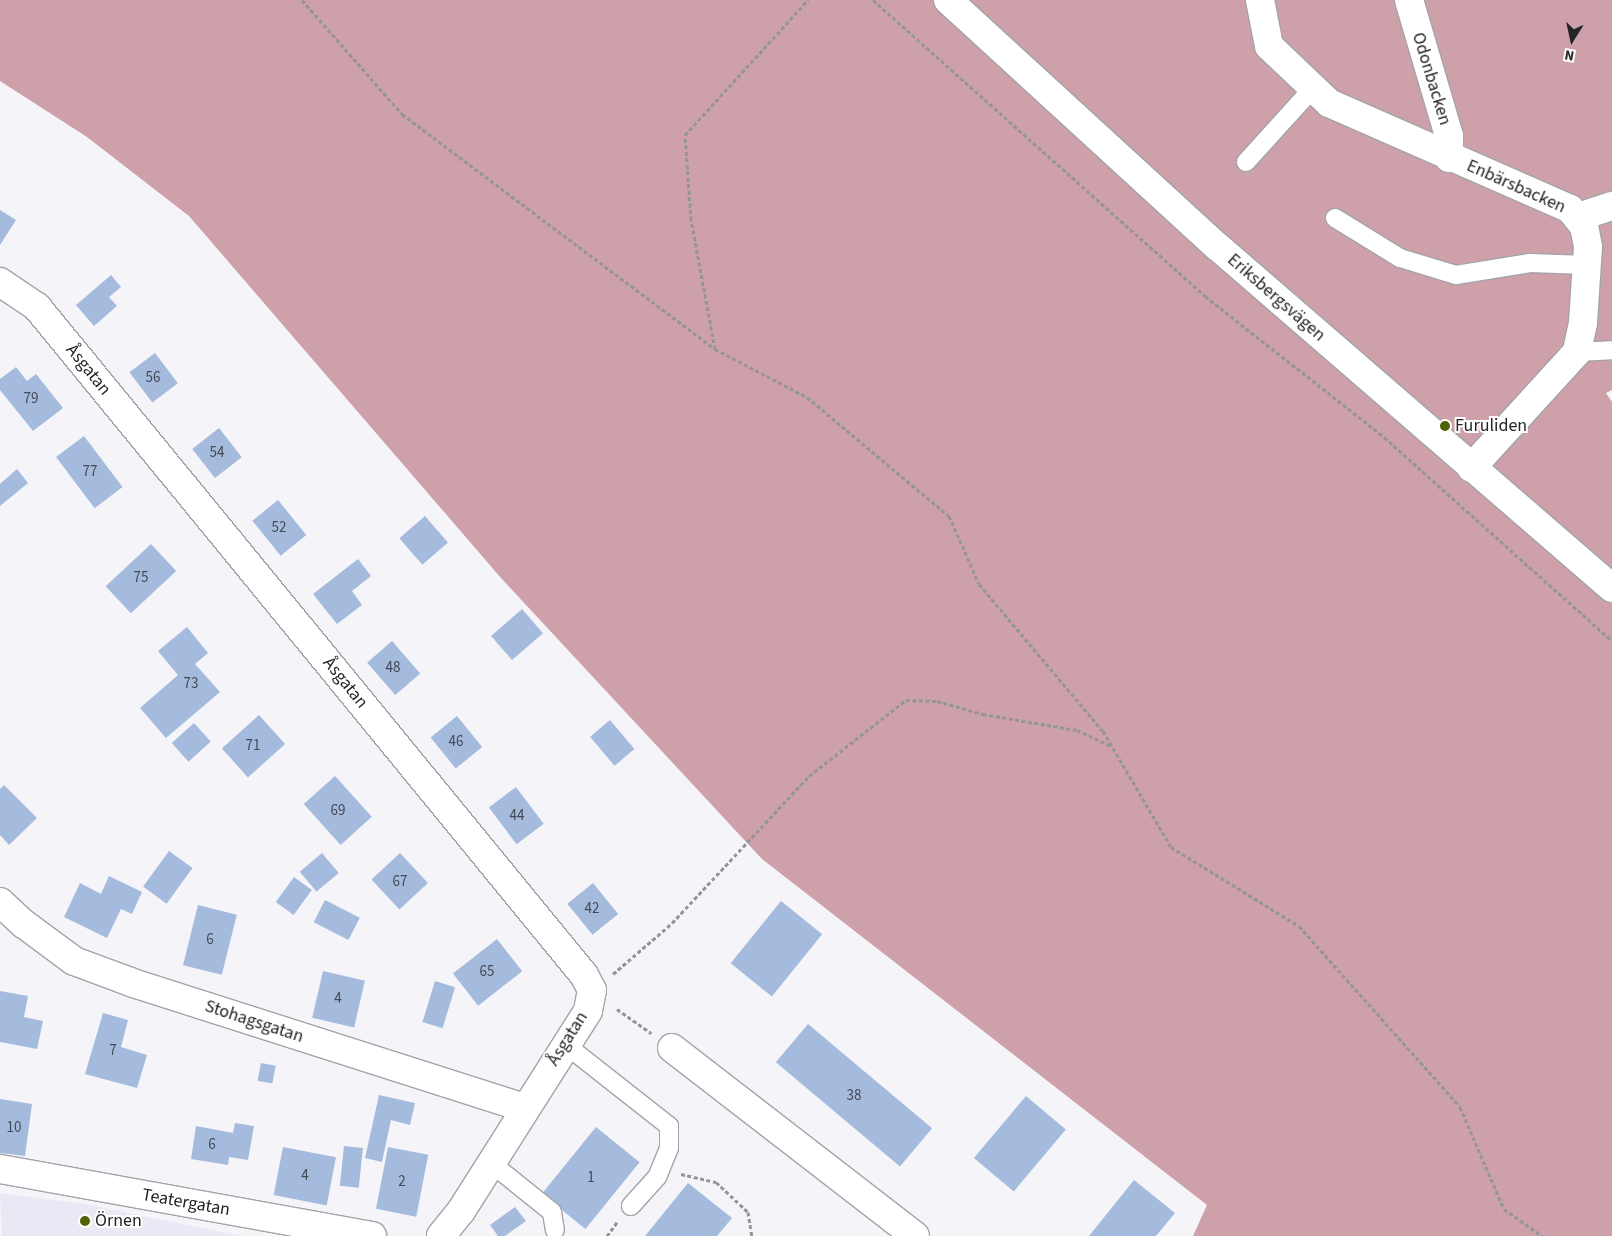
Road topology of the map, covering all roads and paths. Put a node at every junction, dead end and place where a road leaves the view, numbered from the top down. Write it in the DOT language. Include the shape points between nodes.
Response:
graph roads {
  1 [pos="302,0"];
  2 [pos="808,0"];
  3 [pos="873,0"];
  4 [pos="948,0"];
  5 [pos="1260,0"];
  6 [pos="1409,0"];
  7 [pos="1313,88"];
  8 [pos="1449,158"];
  9 [pos="1246,162"];
  10 [pos="1612,206"];
  11 [pos="1578,217"];
  12 [pos="1335,218"];
  13 [pos="1587,264"];
  14 [pos="0,282"];
  15 [pos="714,349"];
  16 [pos="1612,350"];
  17 [pos="1577,352"];
  18 [pos="1471,468"];
  19 [pos="1612,588"];
  20 [pos="1612,641"];
  21 [pos="1112,746"];
  22 [pos="0,902"];
  23 [pos="592,990"];
  24 [pos="566,1045"];
  25 [pos="672,1048"];
  26 [pos="526,1108"];
  27 [pos="491,1163"];
  28 [pos="0,1169"];
  29 [pos="660,1170"];
  30 [pos="631,1206"];
  31 [pos="555,1230"];
  32 [pos="372,1236"];
  33 [pos="441,1236"];
  34 [pos="752,1236"];
  35 [pos="914,1236"];
  36 [pos="1542,1236"];
  1 -- 15 [label="path" via="402,114"];
  2 -- 15 [label="path" via="685,135 691,220"];
  3 -- 20 [label="path" via="1205,296 1384,437"];
  4 -- 18 [label="street, Eriksbergsvägen" via="1218,248"];
  5 -- 7 [label="street, Enbärsbacken" via="1269,46"];
  6 -- 8 [label="street, Odonbacken" via="1448,136"];
  7 -- 8 [label="street, Enbärsbacken" via="1338,109"];
  7 -- 9 [label="lane"];
  8 -- 11 [label="street, Enbärsbacken" via="1560,205"];
  10 -- 11 [label="street"];
  11 -- 13 [label="street, Enbärsbacken" via="1588,236"];
  12 -- 13 [label="lane" via="1400,258 1456,275 1530,263"];
  13 -- 17 [label="street, Enbärsbacken" via="1583,323"];
  14 -- 23 [label="street, Åsgatan" via="37,307 584,974"];
  15 -- 21 [label="path" via="807,396 949,516 979,584 1103,731"];
  16 -- 17 [label="lane"];
  17 -- 18 [label="street"];
  18 -- 19 [label="street, Eriksbergsvägen"];
  21 -- 23 [label="path" via="1077,730 983,714 936,701 906,700 809,776 672,923"];
  21 -- 36 [label="path" via="1171,847 1299,926 1460,1107 1504,1209"];
  22 -- 26 [label="street, Stohagsgatan" via="24,924 83,964"];
  23 -- 24 [label="street, Åsgatan" via="588,1010"];
  23 -- 25 [label="path"];
  24 -- 26 [label="street, Åsgatan"];
  24 -- 29 [label="lane" via="669,1126 668,1148"];
  25 -- 35 [label="street"];
  26 -- 27 [label="street"];
  27 -- 31 [label="lane" via="552,1212"];
  27 -- 33 [label="street"];
  28 -- 32 [label="street, Teatergatan"];
  29 -- 30 [label="lane"];
  29 -- 34 [label="path" via="716,1182 748,1212"];
}
